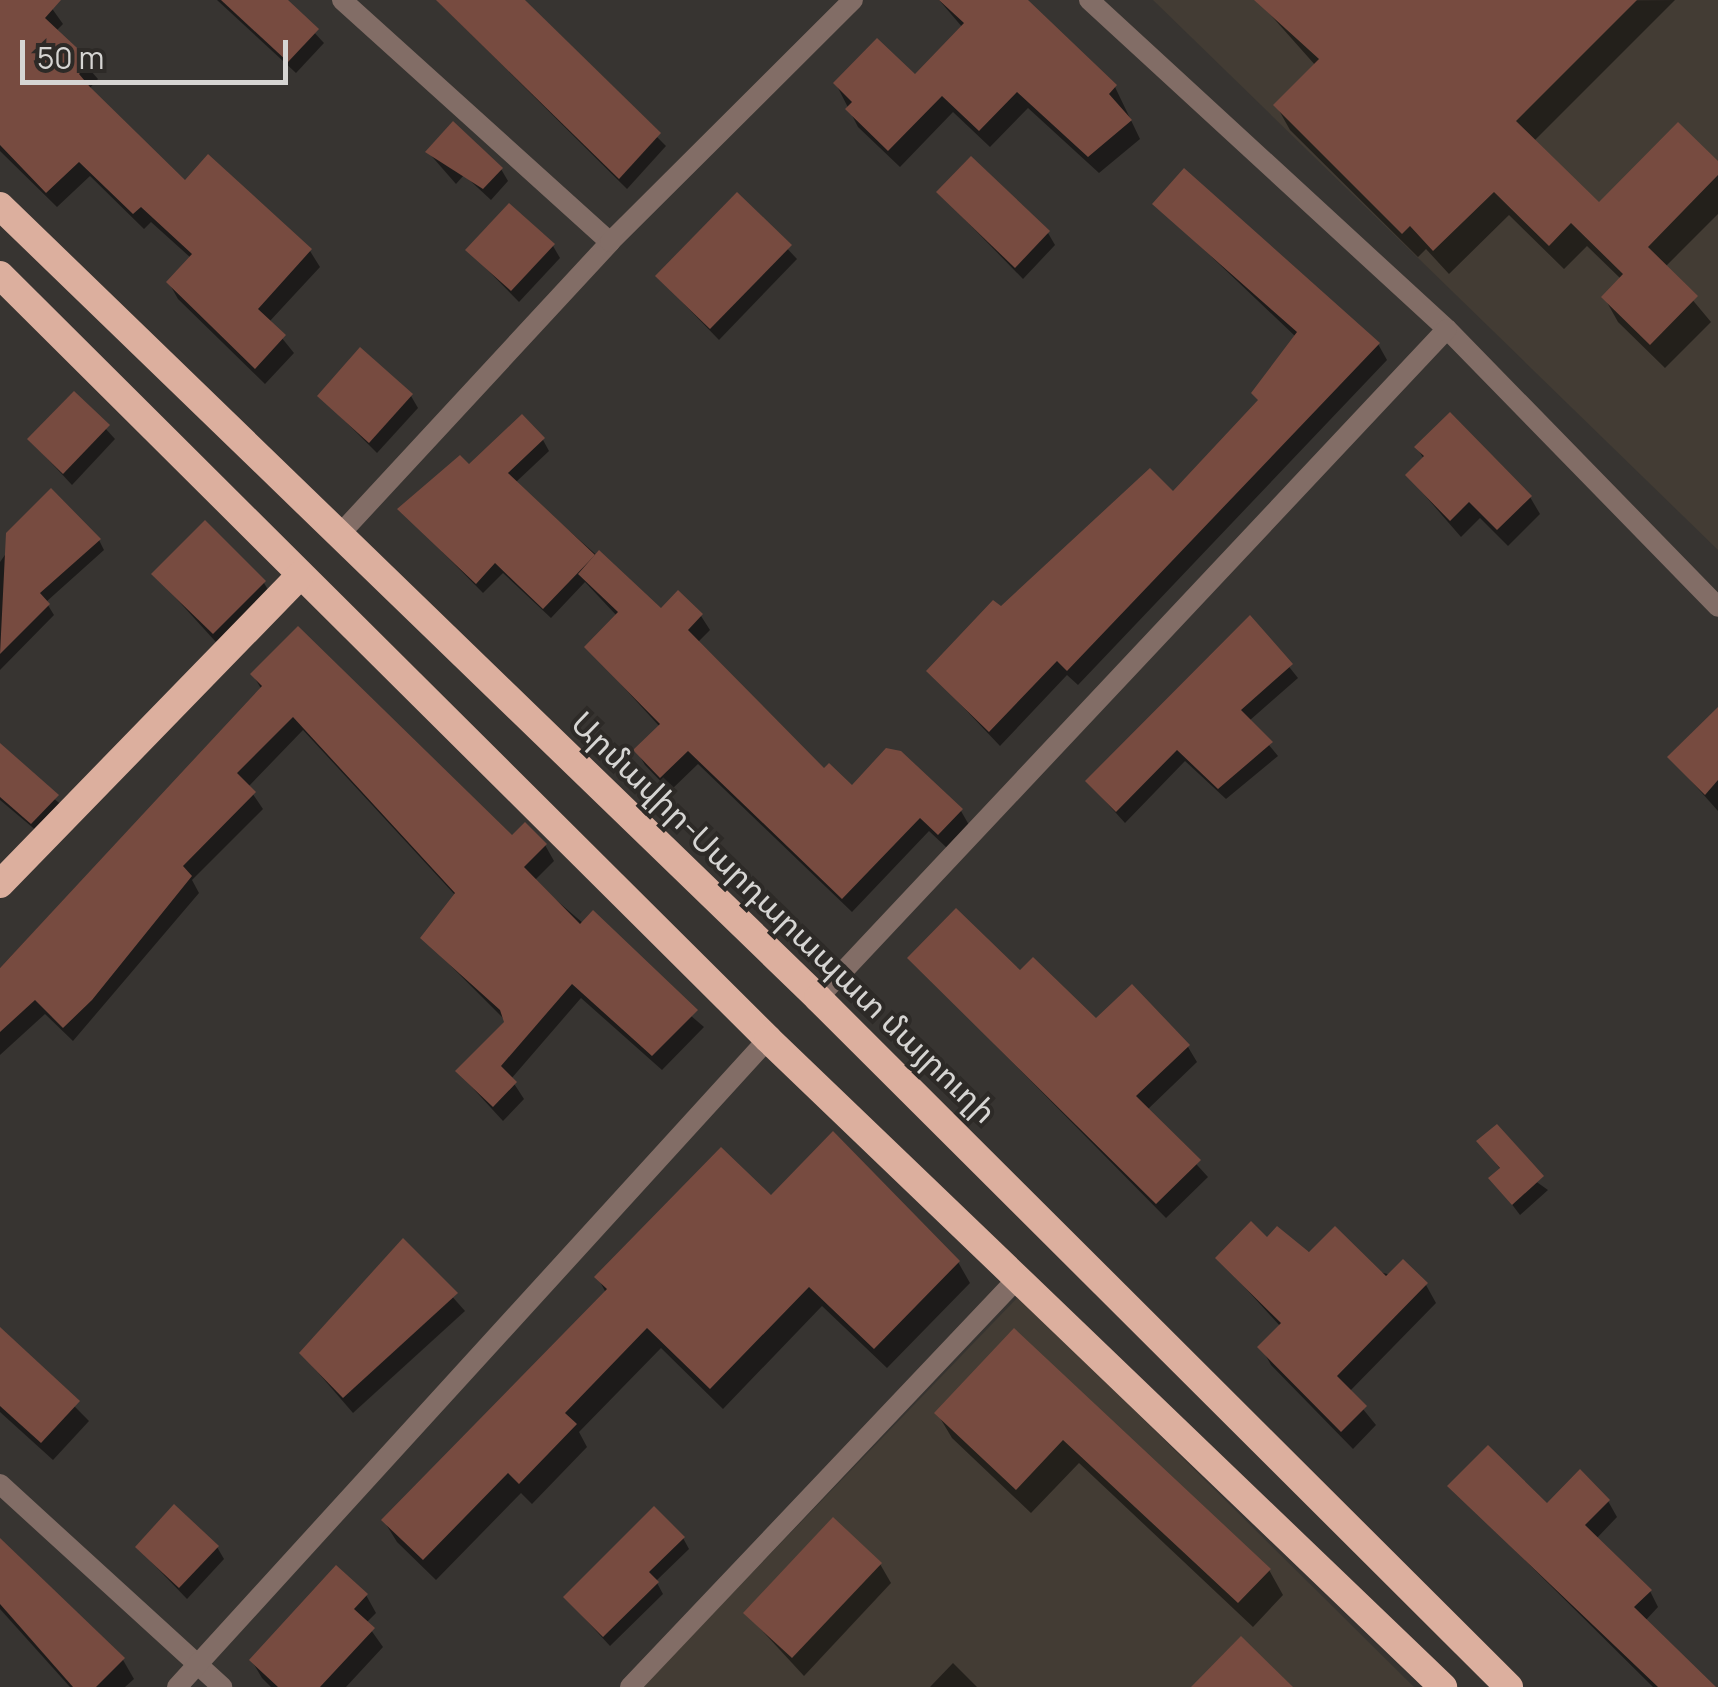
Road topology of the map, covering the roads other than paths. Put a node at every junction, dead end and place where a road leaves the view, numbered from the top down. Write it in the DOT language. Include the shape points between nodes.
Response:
graph roads {
  1 [pos="342,0"];
  2 [pos="853,0"];
  3 [pos="1089,0"];
  4 [pos="0,206"];
  5 [pos="610,242"];
  6 [pos="0,274"];
  7 [pos="1447,329"];
  8 [pos="340,534"];
  9 [pos="301,575"];
  10 [pos="1718,607"];
  11 [pos="0,884"];
  12 [pos="818,998"];
  13 [pos="768,1040"];
  14 [pos="1016,1280"];
  15 [pos="0,1484"];
  16 [pos="199,1664"];
  17 [pos="177,1687"];
  18 [pos="222,1687"];
  19 [pos="630,1687"];
  20 [pos="1442,1687"];
  21 [pos="1509,1687"];
  1 -- 5 [label="street"];
  2 -- 5 [label="street"];
  3 -- 7 [label="street"];
  4 -- 8 [label="highway, Արմավիր-Սարդարապատ մայրուղի"];
  5 -- 8 [label="street"];
  6 -- 9 [label="highway"];
  7 -- 10 [label="street"];
  7 -- 12 [label="street"];
  8 -- 12 [label="highway, Արմավիր-Սարդարապատ մայրուղի"];
  9 -- 11 [label="highway"];
  9 -- 13 [label="highway"];
  12 -- 21 [label="highway, Արմավիր-Սարդարապատ մայրուղի"];
  13 -- 14 [label="highway"];
  13 -- 16 [label="street"];
  14 -- 19 [label="street"];
  14 -- 20 [label="highway"];
  15 -- 16 [label="street"];
  16 -- 17 [label="street"];
  16 -- 18 [label="street"];
}
